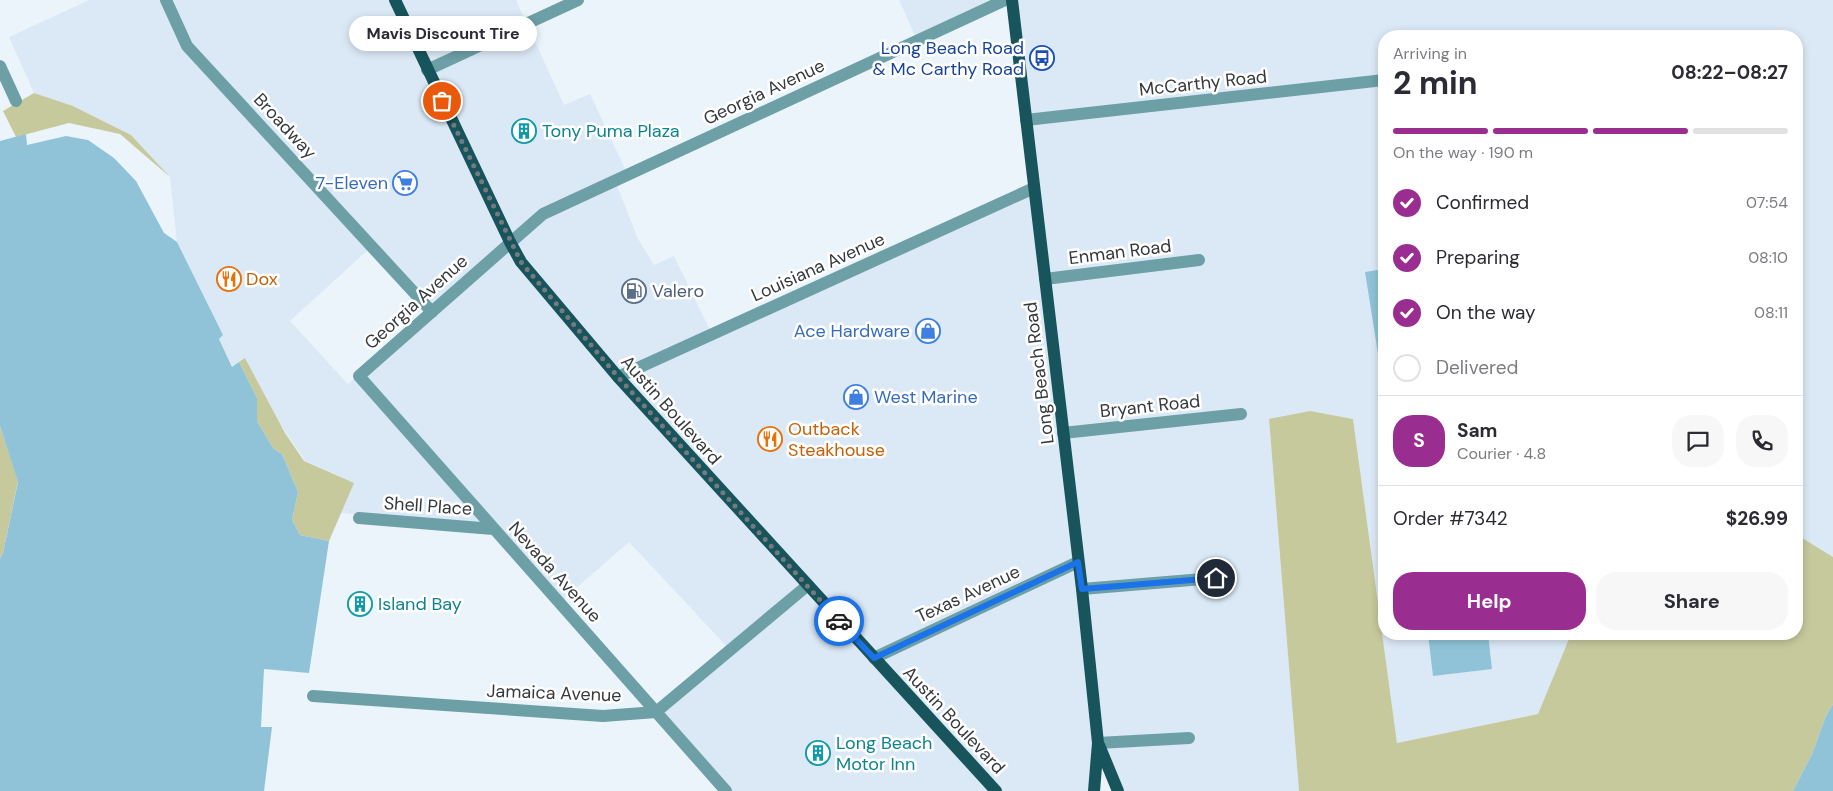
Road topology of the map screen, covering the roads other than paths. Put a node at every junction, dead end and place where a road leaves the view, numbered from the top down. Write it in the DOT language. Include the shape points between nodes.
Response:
graph roads {
  1 [pos="166,0"];
  2 [pos="395,0"];
  3 [pos="578,0"];
  4 [pos="1005,0"];
  5 [pos="1012,0"];
  6 [pos="0,66"];
  7 [pos="427,70"];
  8 [pos="1378,81"];
  9 [pos="16,101"];
  10 [pos="1026,120"];
  11 [pos="1034,188"];
  12 [pos="510,242"];
  13 [pos="1199,260"];
  14 [pos="1046,279"];
  15 [pos="432,312"];
  16 [pos="359,376"];
  17 [pos="618,377"];
  18 [pos="1241,414"];
  19 [pos="1063,433"];
  20 [pos="360,518"];
  21 [pos="493,529"];
  22 [pos="1078,562"];
  23 [pos="1216,578"];
  24 [pos="808,585"];
  25 [pos="1082,589"];
  26 [pos="874,658"];
  27 [pos="314,696"];
  28 [pos="656,712"];
  29 [pos="1189,738"];
  30 [pos="1098,743"];
  31 [pos="726,791"];
  32 [pos="996,791"];
  33 [pos="1094,791"];
  34 [pos="1118,791"];
  1 -- 15 [label="street, Broadway" via="187,46"];
  2 -- 7 [label="main road, Austin Boulevard"];
  3 -- 7 [label="street"];
  4 -- 12 [label="street, Georgia Avenue" via="543,214"];
  5 -- 10 [label="main road, Long Beach Road"];
  6 -- 9 [label="street"];
  7 -- 12 [label="main road, Austin Boulevard"];
  8 -- 10 [label="street, McCarthy Road"];
  10 -- 11 [label="main road, Long Beach Road"];
  11 -- 14 [label="main road, Long Beach Road"];
  11 -- 17 [label="street, Louisiana Avenue"];
  12 -- 15 [label="street, Georgia Avenue"];
  12 -- 17 [label="main road, Austin Boulevard" via="521,262"];
  13 -- 14 [label="street, Enman Road"];
  14 -- 19 [label="main road, Long Beach Road"];
  15 -- 16 [label="street, Georgia Avenue"];
  16 -- 21 [label="street, Nevada Avenue"];
  17 -- 24 [label="main road, Austin Boulevard"];
  18 -- 19 [label="street, Bryant Road"];
  19 -- 22 [label="main road, Long Beach Road"];
  20 -- 21 [label="street, Shell Place"];
  21 -- 28 [label="street, Nevada Avenue"];
  22 -- 25 [label="main road, Long Beach Road"];
  22 -- 26 [label="street, Texas Avenue"];
  23 -- 25 [label="street"];
  24 -- 26 [label="main road, Austin Boulevard"];
  24 -- 28 [label="street"];
  25 -- 30 [label="main road, Long Beach Road"];
  26 -- 32 [label="main road, Austin Boulevard"];
  27 -- 28 [label="street, Jamaica Avenue" via="603,716"];
  28 -- 31 [label="street, Nevada Avenue"];
  29 -- 30 [label="street"];
  30 -- 33 [label="main road, Long Beach Road"];
  30 -- 34 [label="main road, Long Beach Road"];
}
